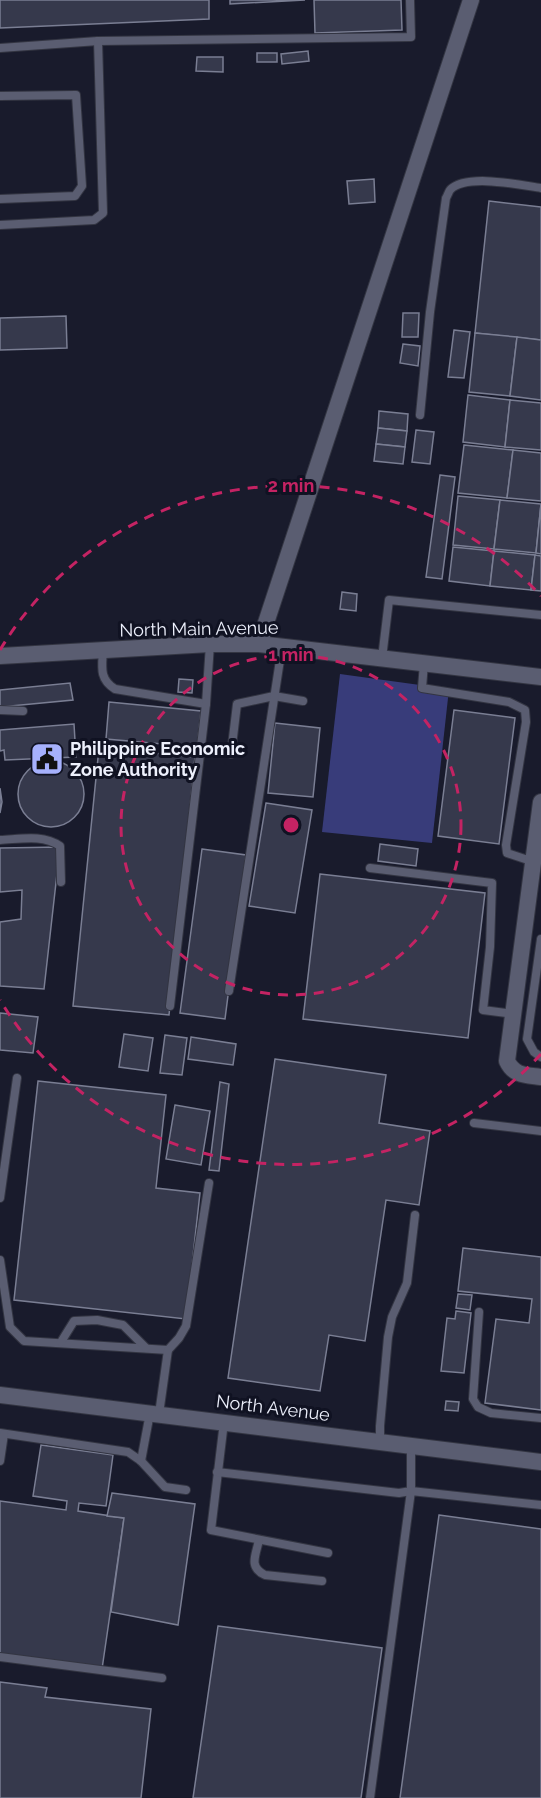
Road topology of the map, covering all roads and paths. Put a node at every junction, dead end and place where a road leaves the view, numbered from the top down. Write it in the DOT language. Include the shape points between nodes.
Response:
graph roads {
  1 [pos="410,0"];
  2 [pos="471,0"];
  3 [pos="98,41"];
  4 [pos="0,48"];
  5 [pos="0,96"];
  6 [pos="541,188"];
  7 [pos="0,199"];
  8 [pos="0,225"];
  9 [pos="420,415"];
  10 [pos="541,615"];
  11 [pos="210,644"];
  12 [pos="259,644"];
  13 [pos="282,646"];
  14 [pos="103,650"];
  15 [pos="0,656"];
  16 [pos="382,658"];
  17 [pos="424,663"];
  18 [pos="541,677"];
  19 [pos="274,696"];
  20 [pos="303,701"];
  21 [pos="206,704"];
  22 [pos="0,710"];
  23 [pos="23,711"];
  24 [pos="231,754"];
  25 [pos="541,802"];
  26 [pos="0,840"];
  27 [pos="370,868"];
  28 [pos="536,870"];
  29 [pos="61,882"];
  30 [pos="541,939"];
  31 [pos="229,991"];
  32 [pos="170,1006"];
  33 [pos="515,1014"];
  34 [pos="541,1057"];
  35 [pos="541,1077"];
  36 [pos="17,1078"];
  37 [pos="474,1123"];
  38 [pos="541,1131"];
  39 [pos="208,1183"];
  40 [pos="0,1198"];
  41 [pos="415,1215"];
  42 [pos="0,1260"];
  43 [pos="479,1312"];
  44 [pos="61,1342"];
  45 [pos="146,1348"];
  46 [pos="168,1350"];
  47 [pos="0,1395"];
  48 [pos="155,1413"];
  49 [pos="541,1418"];
  50 [pos="224,1422"];
  51 [pos="2,1433"];
  52 [pos="380,1442"];
  53 [pos="411,1446"];
  54 [pos="0,1461"];
  55 [pos="141,1461"];
  56 [pos="541,1462"];
  57 [pos="217,1472"];
  58 [pos="186,1490"];
  59 [pos="411,1491"];
  60 [pos="541,1505"];
  61 [pos="260,1540"];
  62 [pos="328,1553"];
  63 [pos="322,1581"];
  64 [pos="0,1658"];
  65 [pos="162,1678"];
  66 [pos="370,1798"];
  1 -- 3 [label="lane" via="411,37"];
  2 -- 12 [label="street"];
  3 -- 4 [label="lane"];
  3 -- 8 [label="lane" via="104,213 94,220"];
  5 -- 7 [label="lane" via="76,95 82,186 75,196"];
  6 -- 9 [label="lane" via="477,181 449,190 430,312"];
  10 -- 16 [label="lane" via="389,600"];
  11 -- 12 [label="street, North Main Avenue"];
  11 -- 14 [label="street, North Main Avenue"];
  11 -- 21 [label="lane"];
  12 -- 13 [label="street, North Main Avenue"];
  13 -- 16 [label="street, North Main Avenue"];
  13 -- 19 [label="lane"];
  14 -- 15 [label="street, North Main Avenue"];
  14 -- 21 [label="lane" via="102,672 106,684 115,689"];
  16 -- 17 [label="street, North Main Avenue"];
  17 -- 18 [label="street, North Main Avenue"];
  17 -- 28 [label="lane" via="422,688 509,702 525,710 506,845 507,854"];
  19 -- 20 [label="lane"];
  19 -- 24 [label="lane" via="237,704"];
  19 -- 31 [label="lane"];
  21 -- 32 [label="lane"];
  22 -- 23 [label="lane"];
  25 -- 28 [label="street"];
  26 -- 29 [label="lane" via="53,841 60,846"];
  27 -- 33 [label="lane" via="492,883 483,1010"];
  28 -- 33 [label="street"];
  30 -- 34 [label="lane" via="527,1039"];
  33 -- 35 [label="street" via="507,1061 511,1070 519,1074"];
  36 -- 40 [label="lane"];
  37 -- 38 [label="lane"];
  39 -- 46 [label="lane" via="186,1326"];
  41 -- 52 [label="lane" via="407,1283 388,1337"];
  42 -- 44 [label="lane" via="10,1327 24,1341"];
  43 -- 49 [label="lane" via="473,1399 478,1407 491,1413"];
  44 -- 45 [label="lane"];
  44 -- 45 [label="lane" via="74,1321 97,1320 123,1325"];
  45 -- 46 [label="lane"];
  46 -- 48 [label="lane"];
  47 -- 48 [label="street, North Avenue"];
  48 -- 50 [label="street, North Avenue"];
  48 -- 55 [label="lane"];
  50 -- 52 [label="street, North Avenue"];
  50 -- 57 [label="lane"];
  51 -- 54 [label="lane"];
  51 -- 55 [label="lane" via="128,1452"];
  52 -- 53 [label="street, North Avenue"];
  53 -- 56 [label="street, North Avenue"];
  53 -- 59 [label="lane"];
  55 -- 58 [label="lane" via="165,1486"];
  57 -- 59 [label="lane" via="399,1493"];
  57 -- 61 [label="lane" via="211,1530"];
  59 -- 60 [label="lane"];
  59 -- 66 [label="lane"];
  61 -- 62 [label="lane"];
  61 -- 63 [label="lane" via="254,1565 257,1571"];
  64 -- 65 [label="lane"];
}
